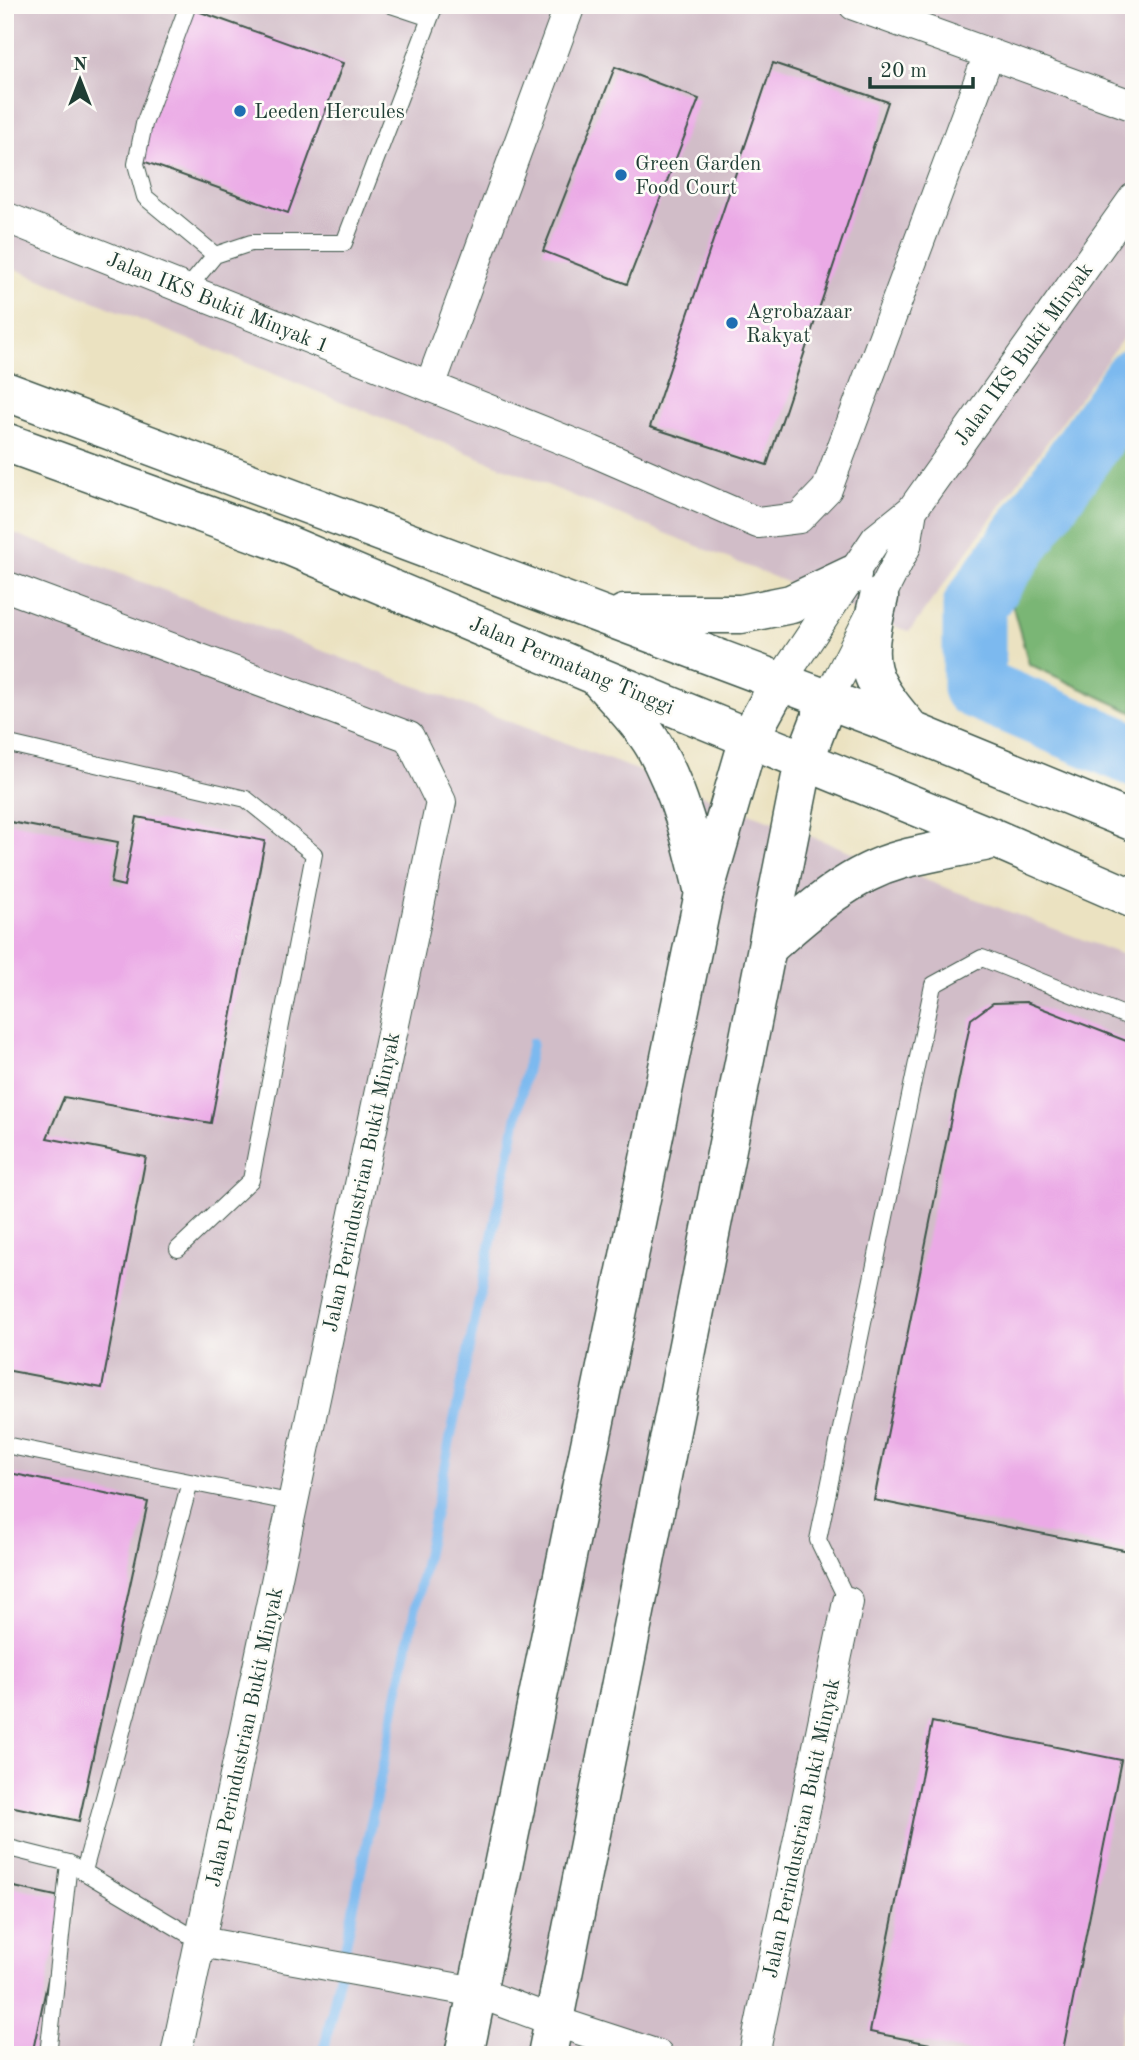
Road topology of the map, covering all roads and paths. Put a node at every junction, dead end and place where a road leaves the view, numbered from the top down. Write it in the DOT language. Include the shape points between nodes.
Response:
graph roads {
  1 [pos="188,5"];
  2 [pos="391,5"];
  3 [pos="570,5"];
  4 [pos="854,5"];
  5 [pos="432,12"];
  6 [pos="989,54"];
  7 [pos="1134,106"];
  8 [pos="1134,198"];
  9 [pos="5,217"];
  10 [pos="215,255"];
  11 [pos="187,289"];
  12 [pos="430,386"];
  13 [pos="5,391"];
  14 [pos="5,442"];
  15 [pos="5,586"];
  16 [pos="865,586"];
  17 [pos="601,614"];
  18 [pos="595,675"];
  19 [pos="780,681"];
  20 [pos="828,699"];
  21 [pos="912,731"];
  22 [pos="749,738"];
  23 [pos="5,743"];
  24 [pos="804,761"];
  25 [pos="1134,822"];
  26 [pos="996,839"];
  27 [pos="704,893"];
  28 [pos="1134,899"];
  29 [pos="769,946"];
  30 [pos="1134,1019"];
  31 [pos="178,1249"];
  32 [pos="5,1445"];
  33 [pos="190,1482"];
  34 [pos="293,1503"];
  35 [pos="848,1602"];
  36 [pos="5,1847"];
  37 [pos="76,1867"];
  38 [pos="201,1942"];
  39 [pos="476,1992"];
  40 [pos="551,2038"];
  41 [pos="48,2055"];
  42 [pos="176,2055"];
  43 [pos="464,2055"];
  44 [pos="658,2055"];
  45 [pos="754,2055"];
  1 -- 10 [label="lane" via="144,124 136,164 145,197"];
  2 -- 5 [label="lane"];
  3 -- 12 [label="street"];
  4 -- 6 [label="street"];
  5 -- 10 [label="lane" via="344,243 251,243"];
  6 -- 7 [label="street"];
  6 -- 12 [label="street, Jalan IKS Bukit Minyak 1" via="827,489 799,518 758,523"];
  8 -- 16 [label="street, Jalan IKS Bukit Minyak" via="912,510 876,539"];
  9 -- 11 [label="street, Jalan IKS Bukit Minyak 1"];
  10 -- 11 [label="lane"];
  11 -- 12 [label="street, Jalan IKS Bukit Minyak 1"];
  13 -- 17 [label="main road"];
  14 -- 18 [label="main road, Jalan Permatang Tinggi" via="278,541"];
  15 -- 34 [label="street, Jalan Perindustrian Bukit Minyak" via="409,737 440,802"];
  16 -- 17 [label="main road" via="741,614"];
  16 -- 19 [label="street, Jalan IKS Bukit Minyak"];
  16 -- 20 [label="street, Jalan IKS Bukit Minyak"];
  16 -- 21 [label="main road" via="872,675 881,695"];
  17 -- 19 [label="main road"];
  18 -- 22 [label="main road, Jalan Permatang Tinggi"];
  18 -- 27 [label="main road" via="653,743 687,825"];
  19 -- 20 [label="main road"];
  19 -- 22 [label="main road"];
  20 -- 21 [label="main road"];
  20 -- 24 [label="main road"];
  21 -- 25 [label="main road"];
  22 -- 24 [label="main road, Jalan Permatang Tinggi"];
  22 -- 27 [label="main road"];
  23 -- 31 [label="lane" via="246,799 314,854 251,1180"];
  24 -- 26 [label="main road, Jalan Permatang Tinggi"];
  24 -- 29 [label="main road"];
  26 -- 28 [label="main road, Jalan Permatang Tinggi"];
  26 -- 29 [label="main road" via="898,860 852,881 819,902"];
  27 -- 39 [label="main road"];
  29 -- 40 [label="main road"];
  30 -- 35 [label="lane" via="982,958 933,985 818,1540"];
  32 -- 33 [label="lane"];
  33 -- 34 [label="lane"];
  33 -- 37 [label="lane"];
  34 -- 38 [label="street, Jalan Perindustrian Bukit Minyak"];
  35 -- 45 [label="street, Jalan Perindustrian Bukit Minyak"];
  36 -- 37 [label="lane"];
  37 -- 38 [label="lane"];
  37 -- 41 [label="lane"];
  38 -- 39 [label="street"];
  38 -- 42 [label="street, Jalan Perindustrian Bukit Minyak"];
  39 -- 40 [label="street"];
  39 -- 43 [label="main road"];
  40 -- 44 [label="street"];
}
